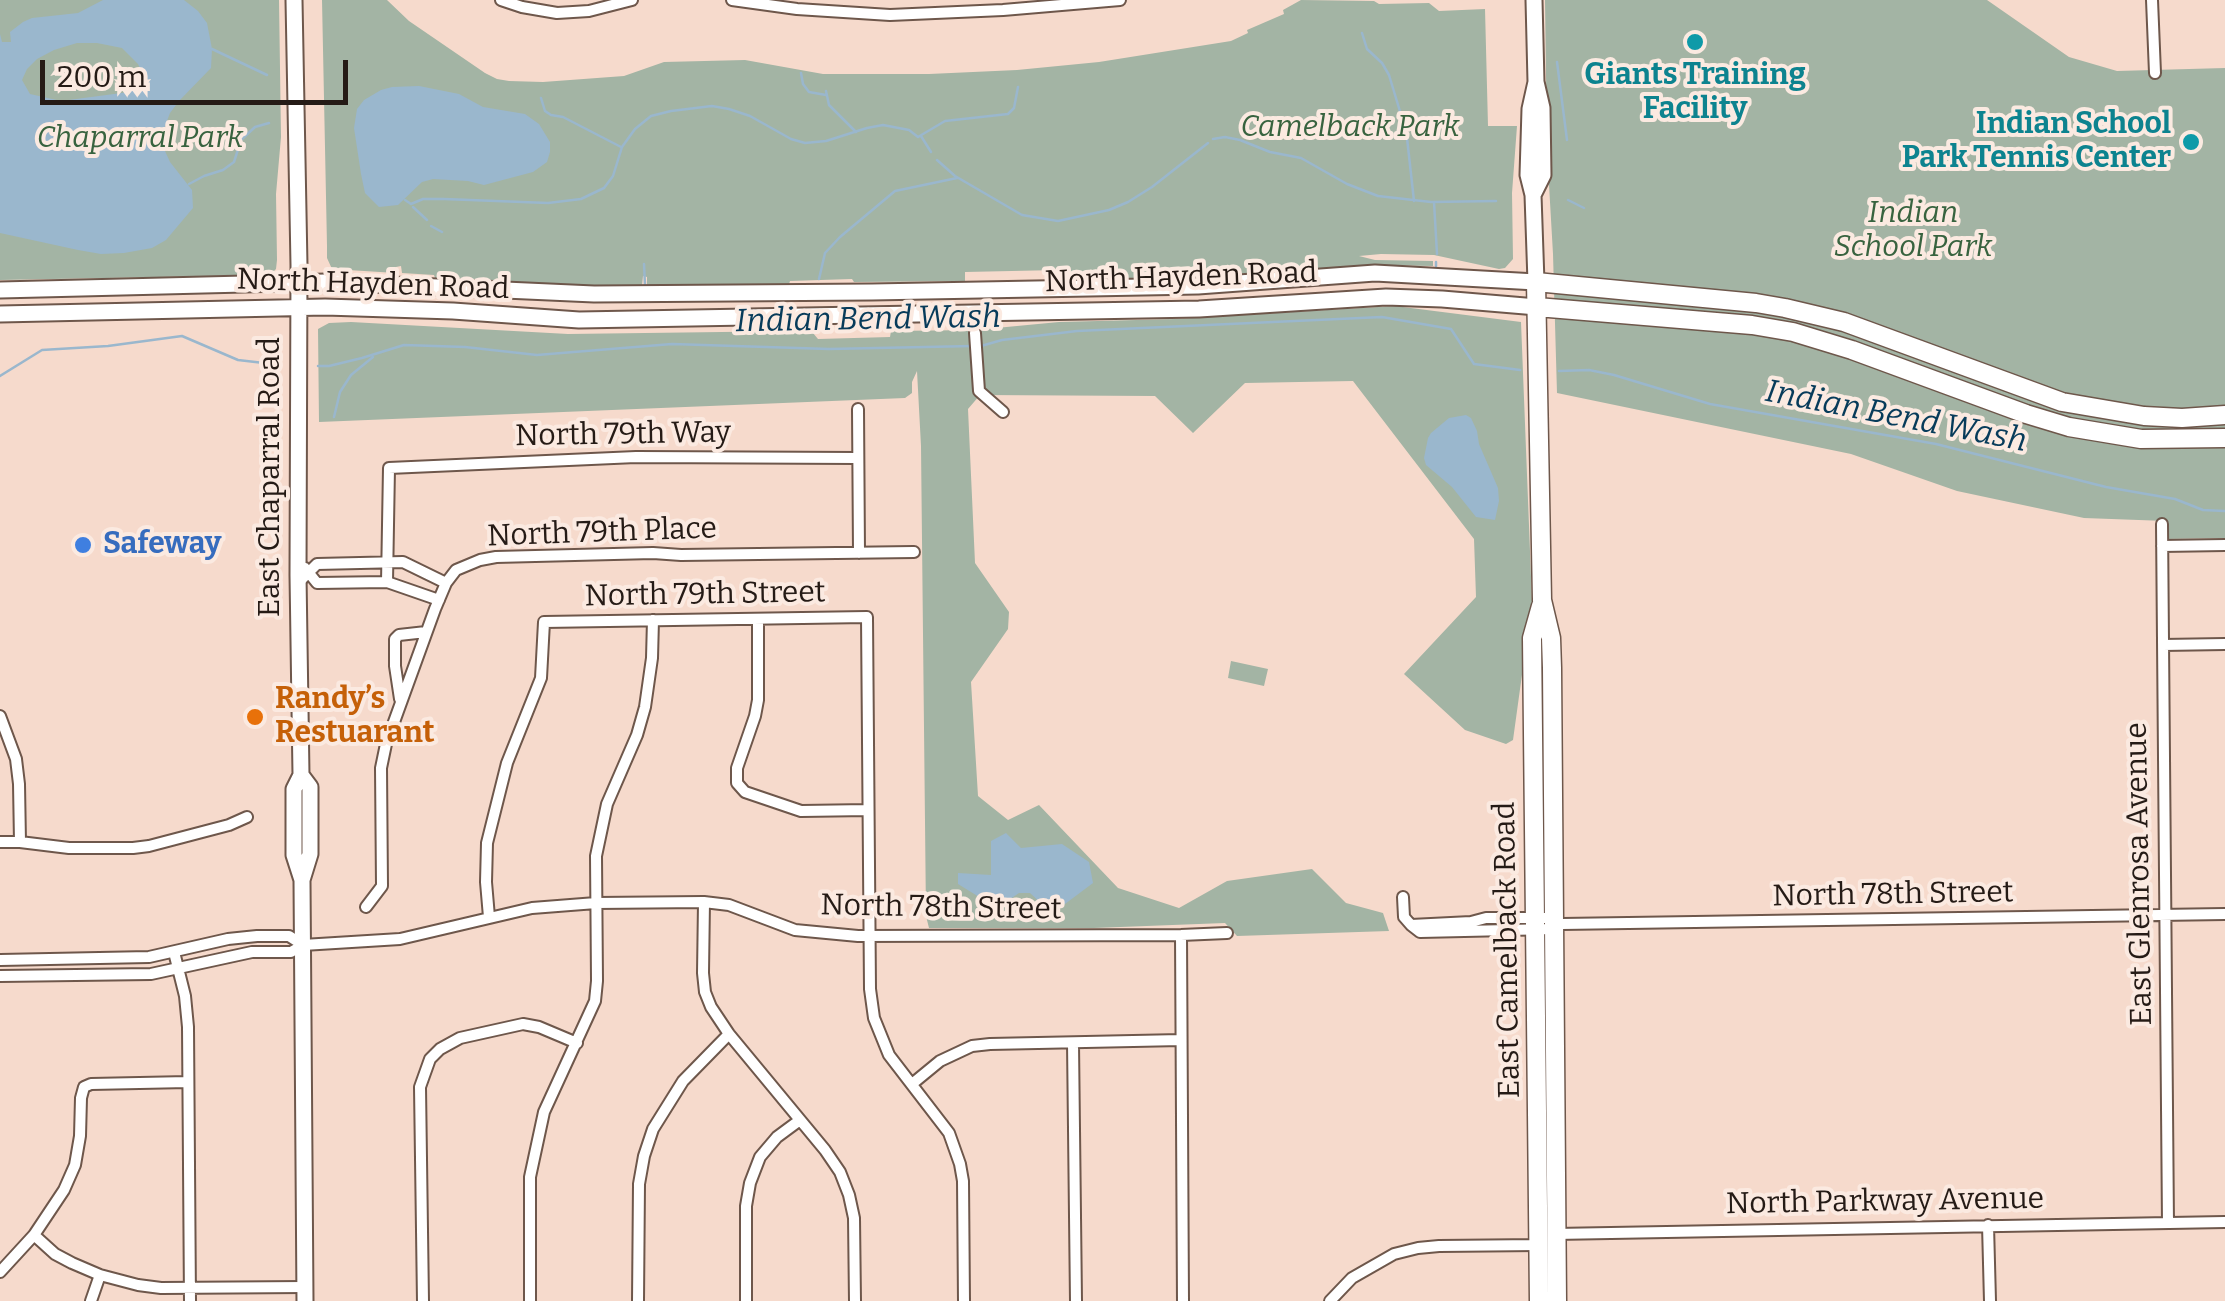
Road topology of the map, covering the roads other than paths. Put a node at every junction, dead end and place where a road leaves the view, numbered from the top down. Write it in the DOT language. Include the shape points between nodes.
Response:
graph roads {
  1 [pos="294,0"];
  2 [pos="500,0"];
  3 [pos="632,0"];
  4 [pos="732,0"];
  5 [pos="1120,0"];
  6 [pos="1534,0"];
  7 [pos="2152,0"];
  8 [pos="797,4"];
  9 [pos="1004,5"];
  10 [pos="2154,73"];
  11 [pos="298,282"];
  12 [pos="1536,282"];
  13 [pos="0,290"];
  14 [pos="298,307"];
  15 [pos="1537,307"];
  16 [pos="0,314"];
  17 [pos="975,333"];
  18 [pos="858,409"];
  19 [pos="1003,412"];
  20 [pos="2225,415"];
  21 [pos="2225,438"];
  22 [pos="858,458"];
  23 [pos="2162,524"];
  24 [pos="2162,546"];
  25 [pos="2225,546"];
  26 [pos="914,552"];
  27 [pos="858,553"];
  28 [pos="355,563"];
  29 [pos="387,563"];
  30 [pos="303,578"];
  31 [pos="355,582"];
  32 [pos="387,582"];
  33 [pos="446,583"];
  34 [pos="439,600"];
  35 [pos="653,620"];
  36 [pos="758,620"];
  37 [pos="426,632"];
  38 [pos="2225,644"];
  39 [pos="2163,646"];
  40 [pos="401,703"];
  41 [pos="0,716"];
  42 [pos="868,810"];
  43 [pos="246,817"];
  44 [pos="0,842"];
  45 [pos="20,842"];
  46 [pos="1403,897"];
  47 [pos="704,902"];
  48 [pos="596,903"];
  49 [pos="366,908"];
  50 [pos="2225,914"];
  51 [pos="489,916"];
  52 [pos="2165,916"];
  53 [pos="1548,924"];
  54 [pos="1226,932"];
  55 [pos="1180,935"];
  56 [pos="870,936"];
  57 [pos="303,945"];
  58 [pos="174,952"];
  59 [pos="0,960"];
  60 [pos="179,968"];
  61 [pos="0,976"];
  62 [pos="729,1034"];
  63 [pos="1181,1040"];
  64 [pos="577,1043"];
  65 [pos="1073,1043"];
  66 [pos="188,1082"];
  67 [pos="912,1084"];
  68 [pos="800,1120"];
  69 [pos="2225,1222"];
  70 [pos="2168,1223"];
  71 [pos="1988,1226"];
  72 [pos="34,1235"];
  73 [pos="1547,1239"];
  74 [pos="0,1272"];
  75 [pos="100,1275"];
  76 [pos="190,1288"];
  77 [pos="305,1294"];
  78 [pos="92,1301"];
  79 [pos="190,1301"];
  80 [pos="423,1301"];
  81 [pos="530,1301"];
  82 [pos="638,1301"];
  83 [pos="746,1301"];
  84 [pos="855,1301"];
  85 [pos="964,1301"];
  86 [pos="1076,1301"];
  87 [pos="1184,1301"];
  88 [pos="1330,1301"];
  89 [pos="1539,1301"];
  90 [pos="1557,1301"];
  91 [pos="1990,1301"];
  1 -- 11 [label="main road, East Chaparral Road"];
  2 -- 3 [label="street" via="557,13"];
  4 -- 8 [label="street"];
  5 -- 9 [label="street"];
  6 -- 12 [label="main road, East Camelback Road" via="1543,175 1533,195"];
  7 -- 10 [label="street"];
  8 -- 9 [label="street" via="890,16"];
  11 -- 12 [label="main road, North Hayden Road" via="594,294 1180,287 1375,273"];
  11 -- 13 [label="main road, North Hayden Road"];
  11 -- 14 [label="main road, East Chaparral Road"];
  12 -- 15 [label="main road, East Camelback Road"];
  12 -- 20 [label="main road, North Hayden Road" via="1785,308 1844,322 2062,402 2144,416"];
  14 -- 15 [label="main road, North Hayden Road" via="578,320 1200,309 1386,297"];
  14 -- 16 [label="main road, North Hayden Road"];
  14 -- 30 [label="main road, East Chaparral Road"];
  15 -- 21 [label="main road, North Hayden Road" via="1793,332 2069,427 2140,440"];
  15 -- 53 [label="main road, East Camelback Road" via="1542,600 1532,638"];
  17 -- 19 [label="street" via="978,391"];
  18 -- 22 [label="street"];
  22 -- 27 [label="street"];
  22 -- 29 [label="street, North 79th Way" via="636,457 388,468"];
  23 -- 24 [label="street, East Glenrosa Avenue"];
  24 -- 25 [label="street"];
  24 -- 39 [label="street, East Glenrosa Avenue"];
  26 -- 27 [label="street, North 79th Place"];
  27 -- 33 [label="street, North 79th Place" via="496,558 467,564"];
  28 -- 29 [label="street"];
  28 -- 30 [label="street" via="317,564"];
  28 -- 31 [label="street"];
  29 -- 32 [label="street"];
  29 -- 33 [label="street" via="403,562"];
  30 -- 31 [label="street"];
  30 -- 57 [label="main road, East Chaparral Road" via="301,774 294,789"];
  31 -- 32 [label="street"];
  32 -- 34 [label="street"];
  33 -- 34 [label="street"];
  34 -- 37 [label="street"];
  35 -- 36 [label="street, North 79th Street"];
  35 -- 48 [label="street" via="645,707 600,830"];
  35 -- 51 [label="street, North 79th Street" via="544,622 541,678 507,764 488,843"];
  36 -- 42 [label="street, North 79th Street" via="867,618"];
  36 -- 42 [label="street" via="758,700 735,776 740,789 801,810"];
  37 -- 40 [label="street"];
  37 -- 40 [label="street" via="395,639"];
  38 -- 39 [label="street"];
  39 -- 52 [label="street, East Glenrosa Avenue"];
  40 -- 49 [label="street" via="382,760 382,886"];
  41 -- 45 [label="street" via="16,758"];
  42 -- 56 [label="street"];
  43 -- 45 [label="street" via="133,848"];
  44 -- 45 [label="street"];
  46 -- 53 [label="street, North 78th Street" via="1410,926 1486,918"];
  47 -- 48 [label="street, North 78th Street"];
  47 -- 56 [label="street, North 78th Street" via="796,930"];
  47 -- 62 [label="street" via="705,992"];
  48 -- 51 [label="street, North 78th Street"];
  48 -- 64 [label="street" via="595,1001"];
  50 -- 52 [label="street, North 78th Street"];
  51 -- 57 [label="street, North 78th Street" via="400,939"];
  52 -- 53 [label="street, North 78th Street"];
  52 -- 70 [label="street, East Glenrosa Avenue"];
  53 -- 73 [label="main road, East Camelback Road"];
  54 -- 55 [label="street, North 78th Street"];
  55 -- 56 [label="street, North 78th Street"];
  55 -- 63 [label="street"];
  56 -- 67 [label="street" via="874,1018 889,1056"];
  57 -- 58 [label="street, North 78th Street" via="290,936 258,936"];
  57 -- 60 [label="street, North 78th Street"];
  57 -- 77 [label="main road, East Chaparral Road"];
  58 -- 59 [label="street, North 78th Street"];
  58 -- 60 [label="street"];
  60 -- 61 [label="street, North 78th Street" via="136,975"];
  60 -- 66 [label="street" via="188,1012"];
  62 -- 68 [label="street"];
  62 -- 82 [label="street" via="684,1081 653,1129 640,1184"];
  63 -- 65 [label="street"];
  63 -- 87 [label="street"];
  64 -- 80 [label="street" via="523,1024 460,1038 430,1060 420,1087"];
  64 -- 81 [label="street" via="544,1112 530,1178"];
  65 -- 67 [label="street" via="972,1046"];
  65 -- 86 [label="street"];
  66 -- 72 [label="street" via="84,1088 75,1165"];
  66 -- 76 [label="street"];
  67 -- 85 [label="street" via="948,1132 960,1164"];
  68 -- 83 [label="street" via="760,1156 750,1183"];
  68 -- 84 [label="street" via="850,1195"];
  69 -- 70 [label="street, North Parkway Avenue"];
  70 -- 71 [label="street, North Parkway Avenue"];
  71 -- 73 [label="street, North Parkway Avenue"];
  71 -- 91 [label="street"];
  72 -- 74 [label="street"];
  72 -- 75 [label="street" via="55,1254"];
  73 -- 88 [label="street, North Parkway Avenue" via="1394,1254 1352,1278"];
  73 -- 89 [label="main road, East Camelback Road"];
  73 -- 90 [label="main road, East Camelback Road"];
  75 -- 76 [label="street"];
  75 -- 78 [label="street"];
  76 -- 77 [label="street"];
  76 -- 79 [label="street"];
}
